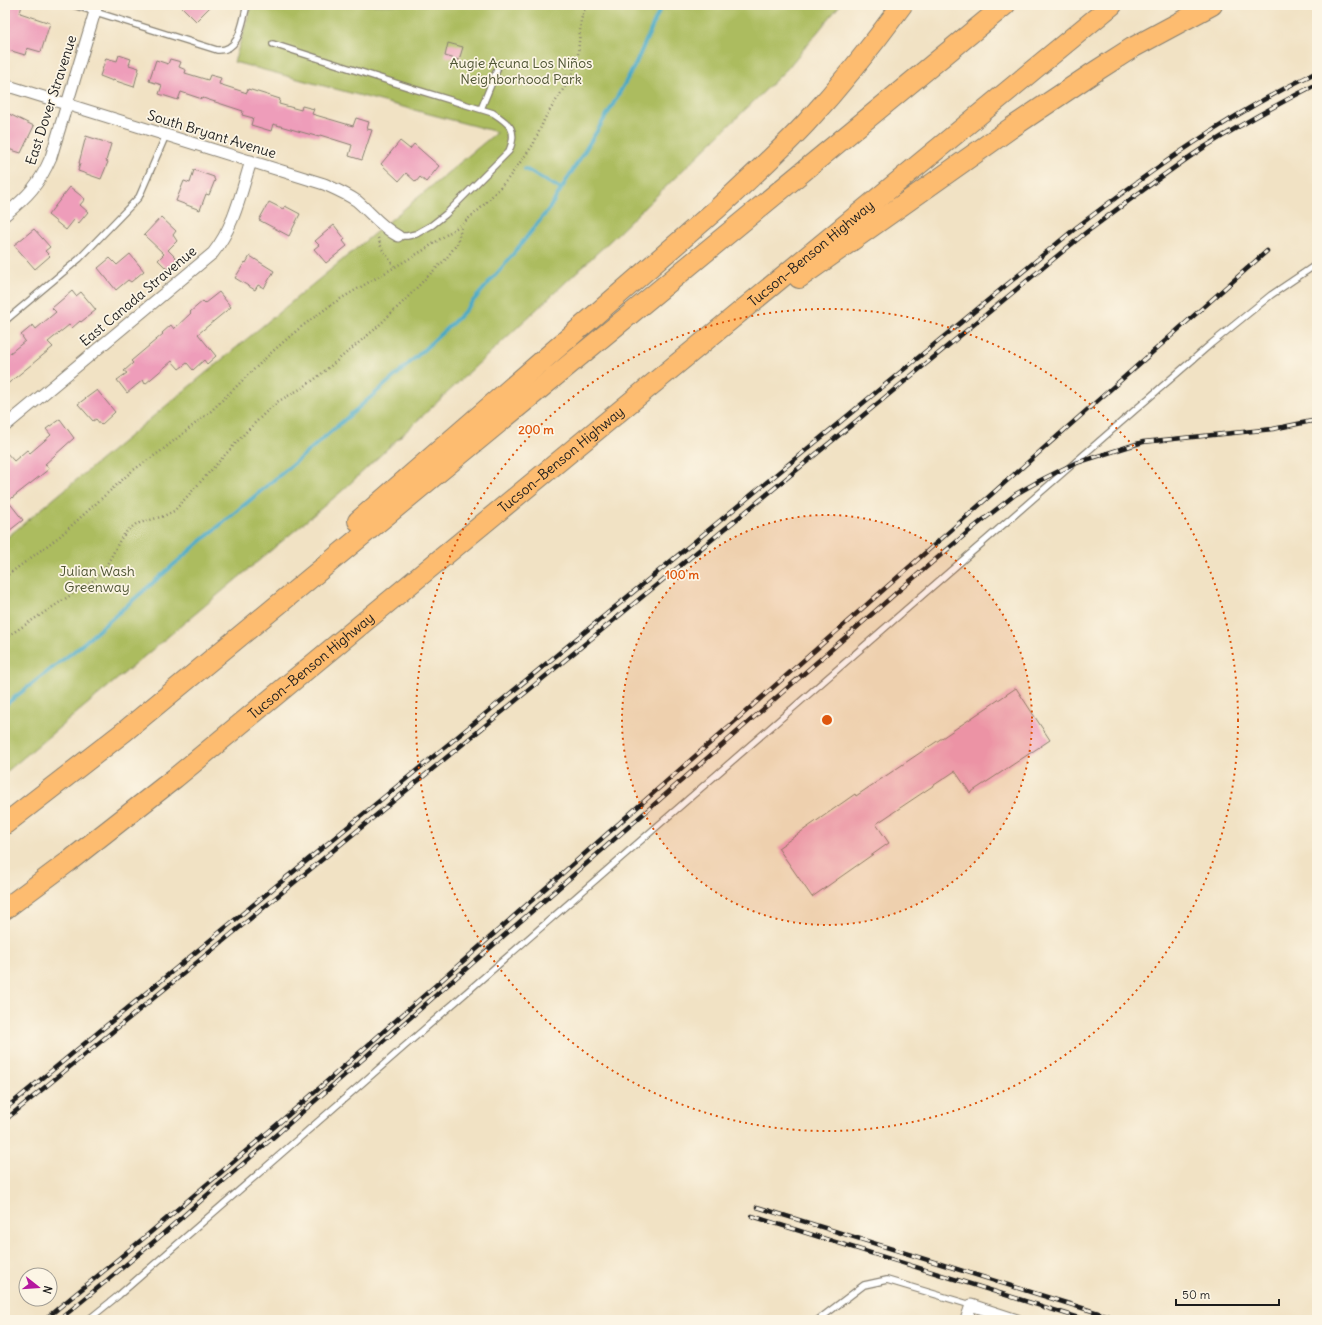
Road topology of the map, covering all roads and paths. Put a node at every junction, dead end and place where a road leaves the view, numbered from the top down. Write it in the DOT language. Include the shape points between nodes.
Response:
graph roads {
  1 [pos="73,5"];
  2 [pos="247,5"];
  3 [pos="581,5"];
  4 [pos="902,5"];
  5 [pos="1005,5"];
  6 [pos="1112,5"];
  7 [pos="1212,5"];
  8 [pos="586,6"];
  9 [pos="96,8"];
  10 [pos="273,44"];
  11 [pos="497,70"];
  12 [pos="554,72"];
  13 [pos="571,77"];
  14 [pos="5,85"];
  15 [pos="67,104"];
  16 [pos="481,109"];
  17 [pos="166,135"];
  18 [pos="251,161"];
  19 [pos="5,215"];
  20 [pos="376,220"];
  21 [pos="462,224"];
  22 [pos="398,236"];
  23 [pos="1317,264"];
  24 [pos="394,266"];
  25 [pos="5,321"];
  26 [pos="676,364"];
  27 [pos="5,426"];
  28 [pos="5,577"];
  29 [pos="5,638"];
  30 [pos="96,753"];
  31 [pos="5,824"];
  32 [pos="5,909"];
  33 [pos="971,1305"];
  34 [pos="88,1320"];
  35 [pos="818,1320"];
  36 [pos="966,1320"];
  37 [pos="1017,1320"];
  1 -- 9 [label="lane"];
  2 -- 9 [label="lane" via="237,40 230,48 224,50 217,50"];
  3 -- 8 [label="path"];
  4 -- 30 [label="highway" via="831,94 763,167"];
  5 -- 30 [label="highway"];
  6 -- 26 [label="highway, Tucson–Benson Highway"];
  7 -- 26 [label="highway" via="1132,48 1069,89"];
  8 -- 13 [label="path"];
  9 -- 15 [label="street, East Dover Stravenue"];
  10 -- 16 [label="lane"];
  11 -- 16 [label="lane"];
  12 -- 13 [label="path"];
  13 -- 21 [label="path" via="545,118 533,145 518,166 494,195"];
  14 -- 15 [label="street, South Bryant Avenue"];
  15 -- 17 [label="street, South Bryant Avenue"];
  15 -- 19 [label="street, East Dover Stravenue" via="45,170 32,192"];
  16 -- 22 [label="lane" via="502,118 510,127 513,141 509,151 432,225 416,234"];
  17 -- 18 [label="street, South Bryant Avenue"];
  17 -- 25 [label="lane" via="138,197 79,259"];
  18 -- 20 [label="street, South Bryant Avenue" via="338,190 357,201"];
  18 -- 27 [label="street, East Canada Stravenue" via="227,231 213,253"];
  20 -- 22 [label="street, South Bryant Avenue"];
  20 -- 24 [label="path" via="382,249"];
  21 -- 24 [label="path" via="424,250"];
  21 -- 29 [label="path" via="458,244 445,260 374,330 315,379 277,402 174,511 136,524 127,531 94,580"];
  23 -- 34 [label="lane" via="1271,295 1212,343"];
  24 -- 28 [label="path" via="335,302 301,327 210,412 134,470 60,536"];
  26 -- 32 [label="highway, Tucson–Benson Highway" via="175,778"];
  30 -- 31 [label="highway"];
  33 -- 35 [label="lane" via="887,1280 864,1285"];
  33 -- 36 [label="street"];
  33 -- 37 [label="street"];
}
